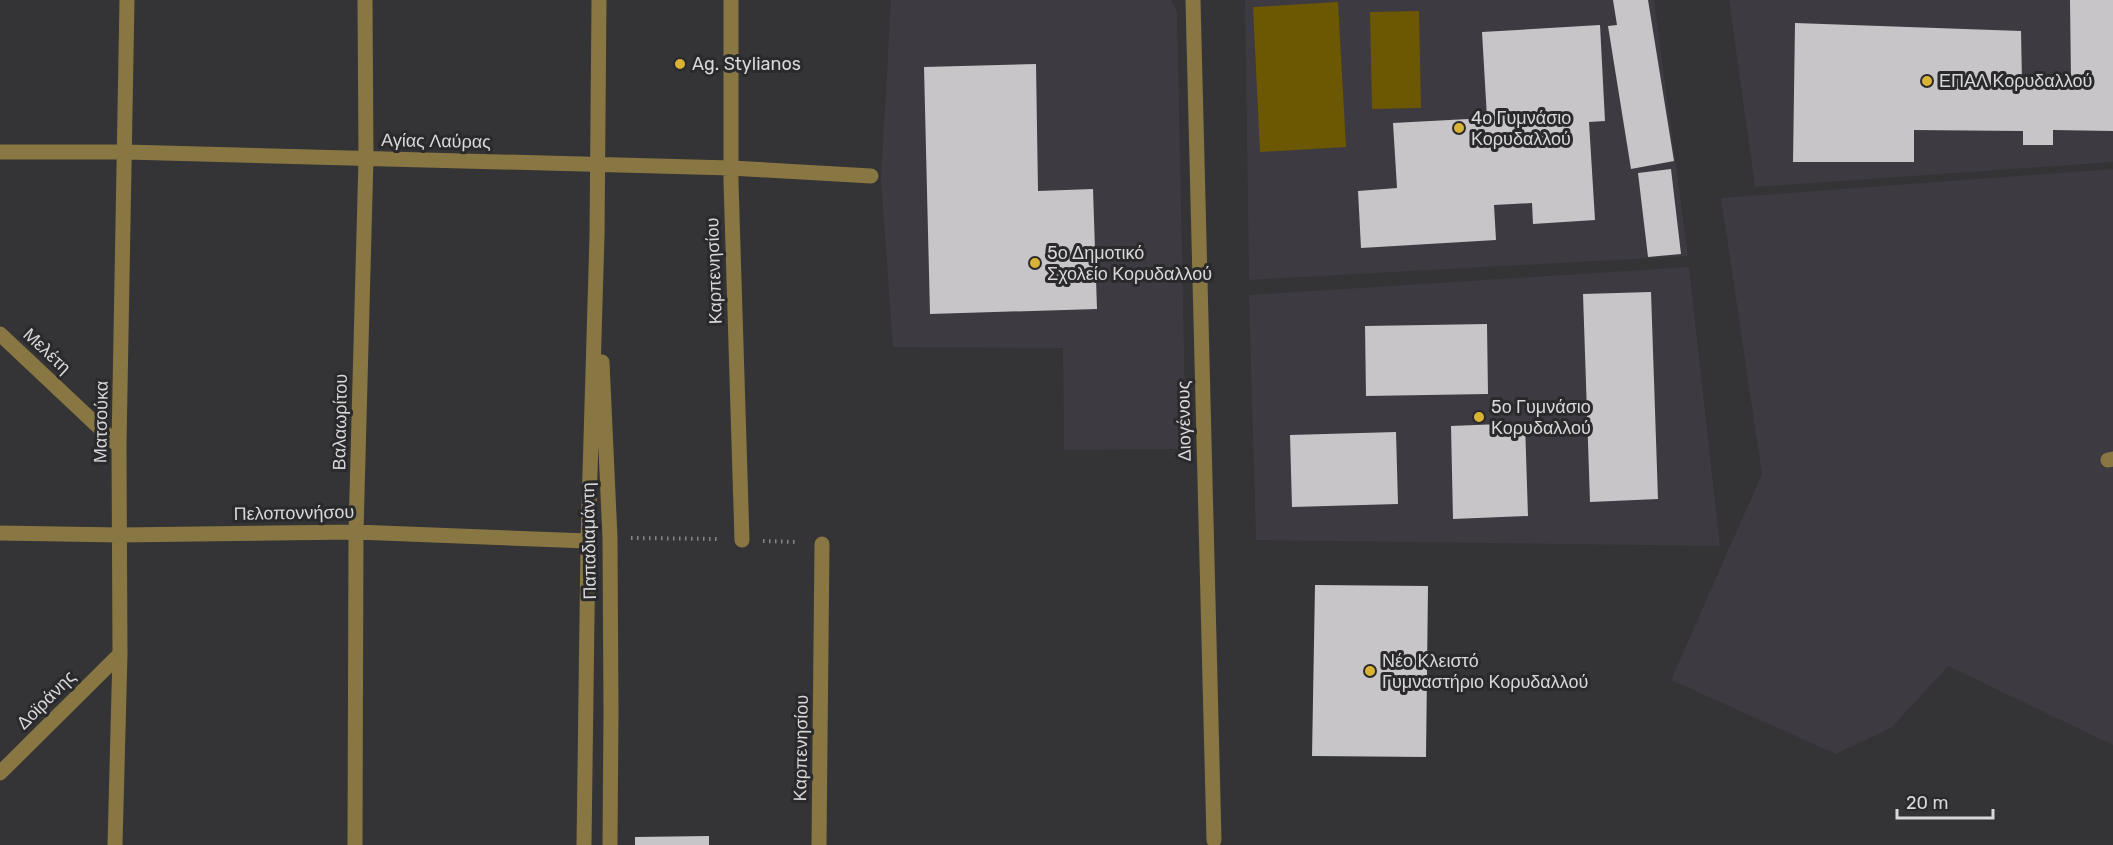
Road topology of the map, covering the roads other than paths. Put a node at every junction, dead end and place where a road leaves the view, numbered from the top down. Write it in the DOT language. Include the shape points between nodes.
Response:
graph roads {
  1 [pos="127,0"];
  2 [pos="365,0"];
  3 [pos="599,0"];
  4 [pos="731,0"];
  5 [pos="1193,0"];
  6 [pos="0,152"];
  7 [pos="126,152"];
  8 [pos="366,158"];
  9 [pos="596,164"];
  10 [pos="731,168"];
  11 [pos="871,176"];
  12 [pos="597,236"];
  13 [pos="0,334"];
  14 [pos="119,446"];
  15 [pos="356,532"];
  16 [pos="0,533"];
  17 [pos="120,535"];
  18 [pos="742,540"];
  19 [pos="588,541"];
  20 [pos="822,544"];
  21 [pos="120,654"];
  22 [pos="0,773"];
  23 [pos="1214,840"];
  24 [pos="115,845"];
  25 [pos="355,845"];
  26 [pos="584,845"];
  27 [pos="610,845"];
  28 [pos="819,845"];
  1 -- 7 [label="street, Ματσούκα"];
  2 -- 8 [label="street, Βαλαωρίτου"];
  3 -- 9 [label="street, Παπαδιαμάντη"];
  4 -- 10 [label="street, Καρπενησίου"];
  5 -- 23 [label="street, Διογένους"];
  6 -- 7 [label="street, Αγίας Λαύρας"];
  7 -- 8 [label="street, Αγίας Λαύρας"];
  7 -- 14 [label="street, Ματσούκα"];
  8 -- 9 [label="street, Αγίας Λαύρας"];
  8 -- 15 [label="street, Βαλαωρίτου"];
  9 -- 10 [label="street, Αγίας Λαύρας"];
  9 -- 12 [label="street, Παπαδιαμάντη"];
  10 -- 11 [label="street, Αγίας Λαύρας"];
  10 -- 18 [label="street, Καρπενησίου"];
  12 -- 19 [label="street, Παπαδιαμάντη"];
  12 -- 27 [label="street, Παπαδιαμάντη" via="610,537"];
  13 -- 14 [label="street, Μελέτη"];
  14 -- 17 [label="street, Ματσούκα"];
  15 -- 17 [label="street, Πελοποννήσου"];
  15 -- 19 [label="street, Πελοποννήσου"];
  15 -- 25 [label="street, Βαλαωρίτου"];
  16 -- 17 [label="street, Πελοποννήσου"];
  17 -- 21 [label="street, Ματσούκα"];
  19 -- 26 [label="street, Παπαδιαμάντη"];
  20 -- 28 [label="street, Καρπενησίου"];
  21 -- 22 [label="street, Δοϊράνης"];
  21 -- 24 [label="street, Ματσούκα"];
}
